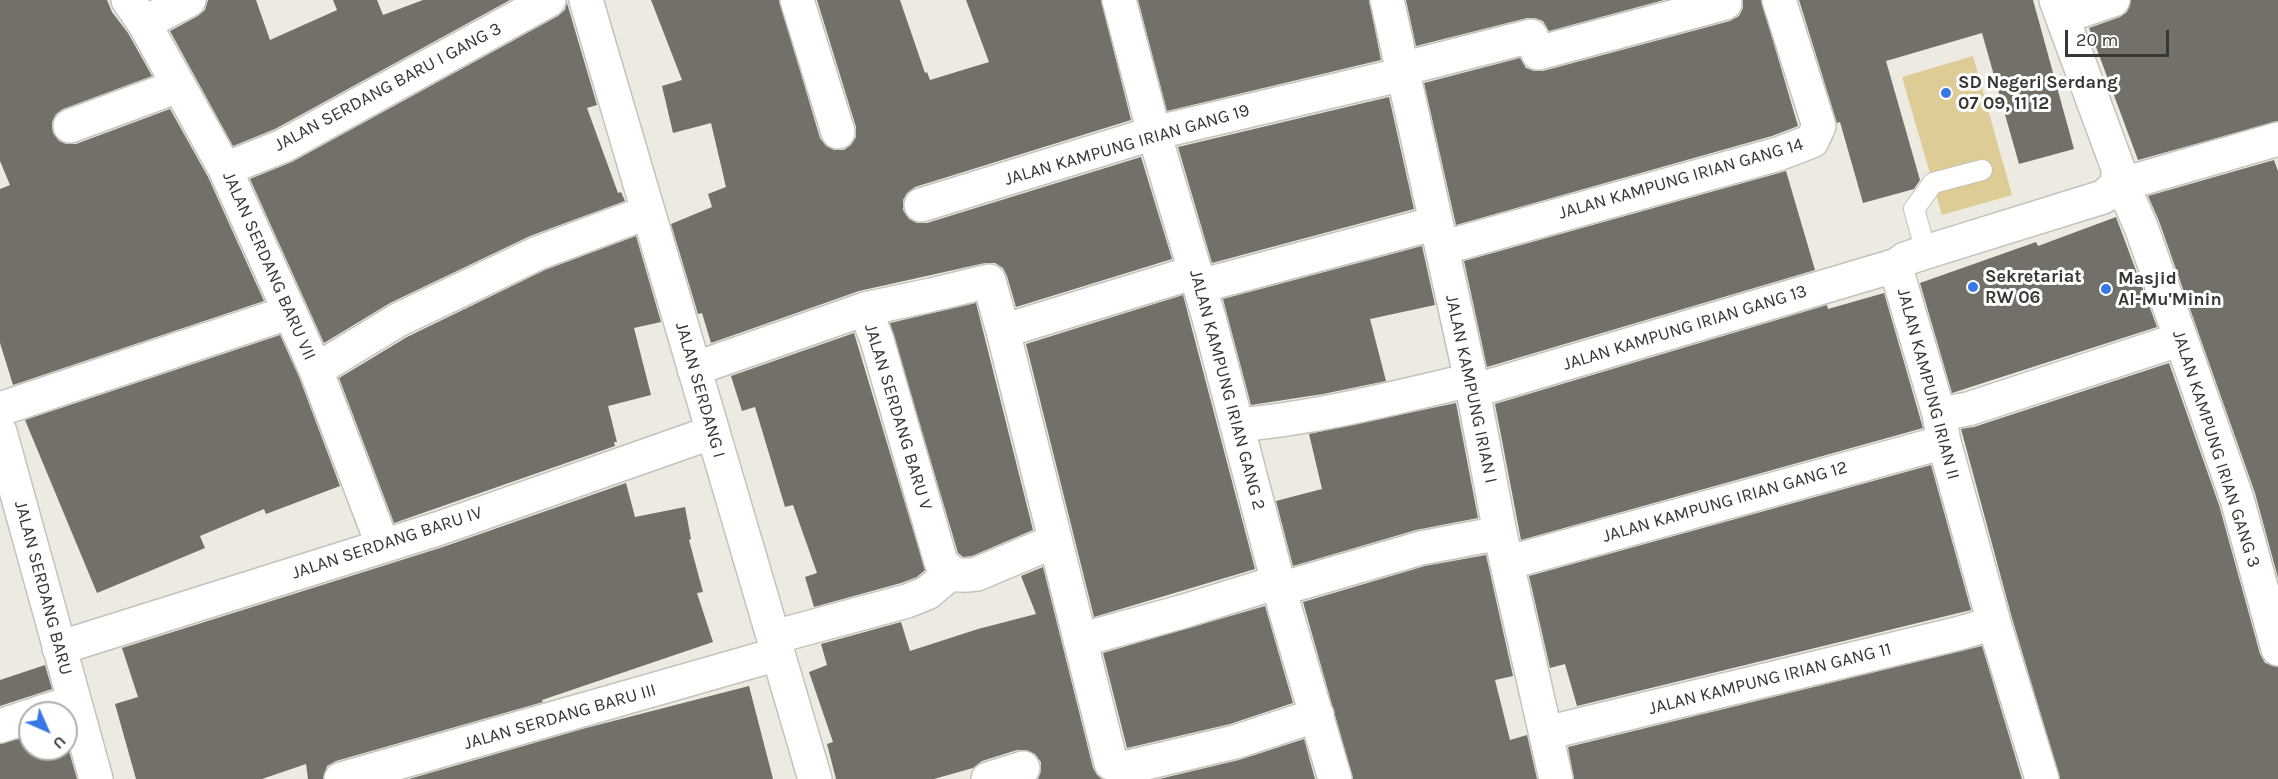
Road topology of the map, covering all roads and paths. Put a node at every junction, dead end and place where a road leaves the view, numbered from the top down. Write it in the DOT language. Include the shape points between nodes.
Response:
graph roads {
  1 [pos="189,0"];
  2 [pos="549,0"];
  3 [pos="586,0"];
  4 [pos="797,0"];
  5 [pos="1119,0"];
  6 [pos="1387,0"];
  7 [pos="1724,0"];
  8 [pos="1779,0"];
  9 [pos="2113,0"];
  10 [pos="2060,8"];
  11 [pos="136,12"];
  12 [pos="1398,74"];
  13 [pos="178,86"];
  14 [pos="70,126"];
  15 [pos="838,132"];
  16 [pos="1154,133"];
  17 [pos="2277,142"];
  18 [pos="225,169"];
  19 [pos="1982,170"];
  20 [pos="2116,186"];
  21 [pos="921,205"];
  22 [pos="648,212"];
  23 [pos="1432,231"];
  24 [pos="1912,259"];
  25 [pos="1197,279"];
  26 [pos="865,309"];
  27 [pos="290,312"];
  28 [pos="1003,331"];
  29 [pos="2181,339"];
  30 [pos="694,369"];
  31 [pos="316,370"];
  32 [pos="1465,385"];
  33 [pos="0,410"];
  34 [pos="1238,424"];
  35 [pos="1942,428"];
  36 [pos="0,432"];
  37 [pos="713,432"];
  38 [pos="1055,541"];
  39 [pos="1497,542"];
  40 [pos="382,546"];
  41 [pos="946,567"];
  42 [pos="1279,585"];
  43 [pos="1994,623"];
  44 [pos="1080,640"];
  45 [pos="776,645"];
  46 [pos="59,648"];
  47 [pos="2278,649"];
  48 [pos="74,701"];
  49 [pos="1317,715"];
  50 [pos="78,716"];
  51 [pos="18,720"];
  52 [pos="0,726"];
  53 [pos="1545,733"];
  54 [pos="1023,768"];
  55 [pos="1167,769"];
  56 [pos="96,779"];
  57 [pos="341,779"];
  58 [pos="815,779"];
  59 [pos="988,779"];
  60 [pos="1335,779"];
  61 [pos="1556,779"];
  62 [pos="2042,779"];
  1 -- 11 [label="street"];
  2 -- 18 [label="street, JALAN SERDANG BARU I GANG 3" via="283,146"];
  3 -- 22 [label="street, JALAN SERDANG I"];
  4 -- 15 [label="street"];
  5 -- 16 [label="street, JALAN KAMPUNG IRIAN GANG 2"];
  6 -- 12 [label="street, JALAN KAMPUNG IRIAN I"];
  7 -- 12 [label="street, JALAN KAMPUNG IRIAN GANG 19" via="1725,3 1538,53 1531,36"];
  8 -- 23 [label="street, JALAN KAMPUNG IRIAN GANG 14" via="1819,126 1812,141 1778,154"];
  9 -- 10 [label="street"];
  10 -- 20 [label="street" via="2119,171"];
  11 -- 13 [label="street, JALAN SERDANG BARU VII"];
  12 -- 16 [label="street, JALAN KAMPUNG IRIAN GANG 19"];
  12 -- 23 [label="street, JALAN KAMPUNG IRIAN I"];
  13 -- 14 [label="street"];
  13 -- 18 [label="street, JALAN SERDANG BARU VII"];
  16 -- 21 [label="street, JALAN KAMPUNG IRIAN GANG 19"];
  16 -- 25 [label="street, JALAN KAMPUNG IRIAN GANG 2"];
  17 -- 20 [label="street"];
  18 -- 27 [label="street, JALAN SERDANG BARU VII"];
  19 -- 24 [label="lane" via="1934,183 1914,209"];
  20 -- 24 [label="street" via="2103,197"];
  20 -- 29 [label="street, JALAN KAMPUNG IRIAN GANG 3" via="2130,202 2141,227"];
  22 -- 30 [label="street, JALAN SERDANG I"];
  22 -- 31 [label="street" via="538,253 398,320"];
  23 -- 25 [label="street, JALAN KAMPUNG IRIAN GANG 14"];
  23 -- 32 [label="street, JALAN KAMPUNG IRIAN I"];
  24 -- 32 [label="street, JALAN KAMPUNG IRIAN GANG 13"];
  24 -- 35 [label="street, JALAN KAMPUNG IRIAN II" via="1898,275"];
  25 -- 28 [label="street, JALAN KAMPUNG IRIAN GANG 14"];
  25 -- 34 [label="street, JALAN KAMPUNG IRIAN GANG 2"];
  26 -- 28 [label="street" via="989,281"];
  26 -- 30 [label="street, JALAN SERDANG BARU V"];
  26 -- 41 [label="street, JALAN SERDANG BARU V"];
  27 -- 31 [label="street, JALAN SERDANG BARU VII"];
  27 -- 33 [label="street"];
  28 -- 38 [label="street"];
  29 -- 35 [label="street, JALAN KAMPUNG IRIAN GANG 12" via="1968,409"];
  29 -- 47 [label="street, JALAN KAMPUNG IRIAN GANG 3" via="2237,499"];
  30 -- 37 [label="street, JALAN SERDANG I"];
  31 -- 40 [label="street, JALAN SERDANG BARU VII"];
  32 -- 34 [label="street, JALAN KAMPUNG IRIAN GANG 13" via="1337,412"];
  32 -- 39 [label="street, JALAN KAMPUNG IRIAN I"];
  34 -- 42 [label="street, JALAN KAMPUNG IRIAN GANG 2"];
  35 -- 39 [label="street, JALAN KAMPUNG IRIAN GANG 12"];
  35 -- 43 [label="street, JALAN KAMPUNG IRIAN II"];
  36 -- 46 [label="street, JALAN SERDANG BARU"];
  37 -- 40 [label="street, JALAN SERDANG BARU IV"];
  37 -- 45 [label="street, JALAN SERDANG I"];
  38 -- 41 [label="street" via="977,574 964,576"];
  38 -- 44 [label="street"];
  39 -- 42 [label="street, JALAN KAMPUNG IRIAN GANG 12" via="1421,548"];
  39 -- 53 [label="street, JALAN KAMPUNG IRIAN I"];
  40 -- 46 [label="street, JALAN SERDANG BARU IV"];
  41 -- 45 [label="street, JALAN SERDANG BARU III" via="927,593"];
  42 -- 44 [label="street, JALAN KAMPUNG IRIAN GANG 12"];
  42 -- 49 [label="street, JALAN KAMPUNG IRIAN GANG 2"];
  43 -- 53 [label="street, JALAN KAMPUNG IRIAN GANG 11"];
  43 -- 62 [label="street, JALAN KAMPUNG IRIAN II"];
  44 -- 55 [label="street" via="1111,763 1124,768"];
  45 -- 57 [label="street, JALAN SERDANG BARU III"];
  45 -- 58 [label="street, JALAN SERDANG I"];
  46 -- 48 [label="street, JALAN SERDANG BARU"];
  49 -- 55 [label="street"];
  49 -- 60 [label="street, JALAN KAMPUNG IRIAN GANG 2"];
  50 -- 56 [label="street, JALAN SERDANG BARU"];
  51 -- 52 [label="street"];
  53 -- 61 [label="street, JALAN KAMPUNG IRIAN I"];
  54 -- 59 [label="street"];
}
